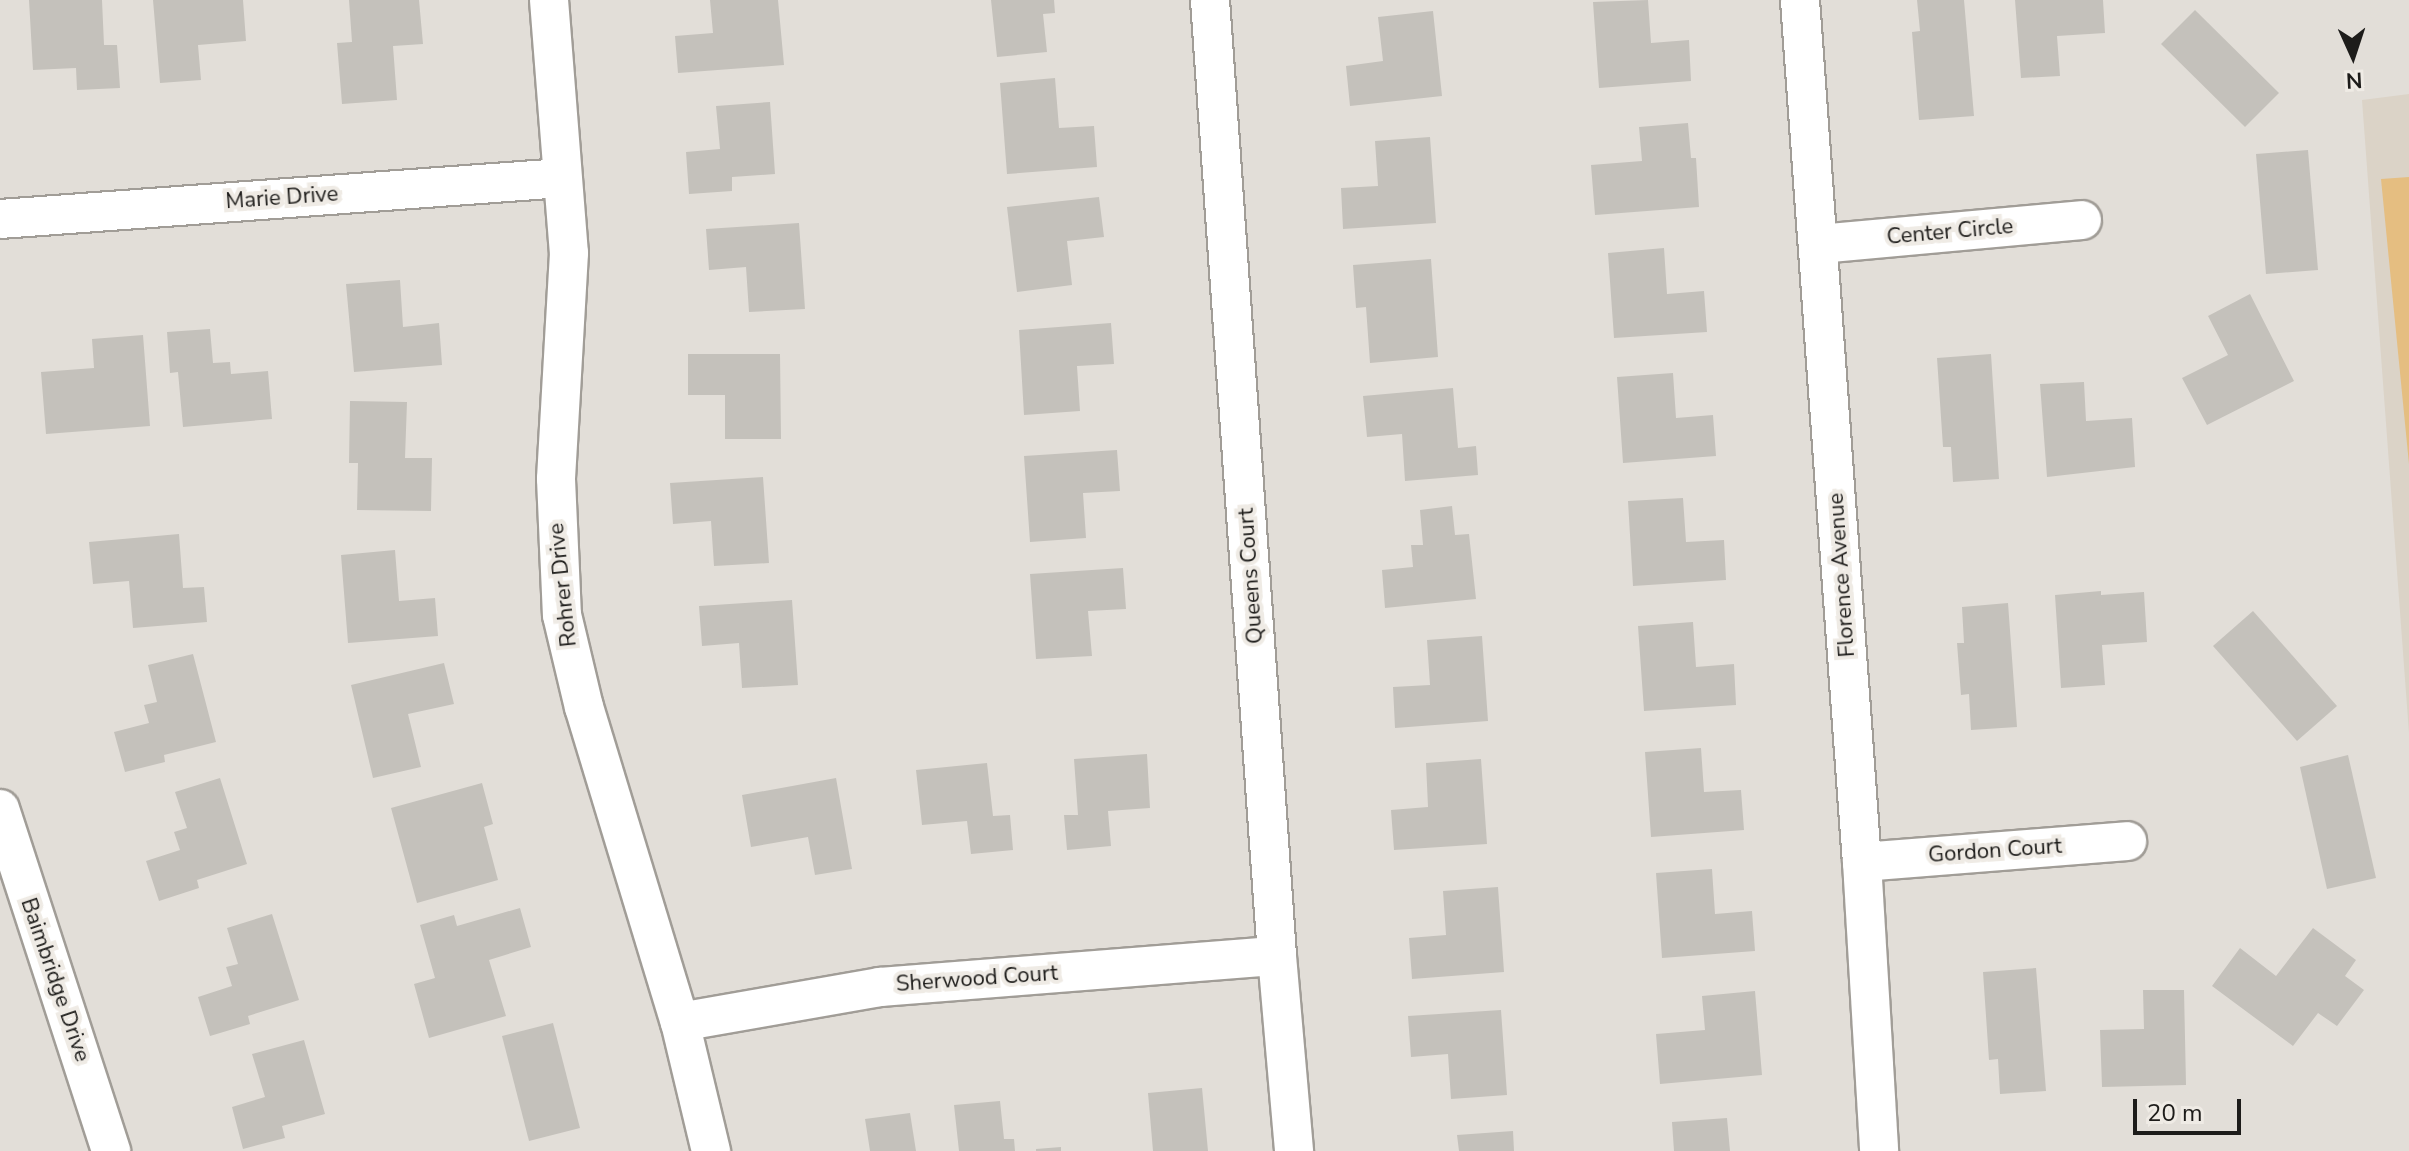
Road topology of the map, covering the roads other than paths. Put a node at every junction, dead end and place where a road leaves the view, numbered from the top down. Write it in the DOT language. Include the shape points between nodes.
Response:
graph roads {
  1 [pos="549,0"];
  2 [pos="1210,0"];
  3 [pos="1800,0"];
  4 [pos="563,178"];
  5 [pos="0,219"];
  6 [pos="2082,220"];
  7 [pos="1819,244"];
  8 [pos="0,809"];
  9 [pos="2127,841"];
  10 [pos="1862,862"];
  11 [pos="1277,956"];
  12 [pos="680,1022"];
  13 [pos="111,1151"];
  14 [pos="711,1151"];
  15 [pos="1294,1151"];
  16 [pos="1879,1151"];
  1 -- 4 [label="street, Rohrer Drive"];
  2 -- 11 [label="street, Queens Court"];
  3 -- 7 [label="street, Florence Avenue"];
  4 -- 5 [label="street, Marie Drive"];
  4 -- 12 [label="street, Rohrer Drive" via="568,312 556,515 562,615 584,707"];
  6 -- 7 [label="street, Center Circle"];
  7 -- 10 [label="street, Florence Avenue"];
  8 -- 13 [label="street, Baimbridge Drive"];
  9 -- 10 [label="street, Gordon Court"];
  10 -- 16 [label="street, Florence Avenue"];
  11 -- 12 [label="street, Sherwood Court" via="880,987"];
  11 -- 15 [label="street, Queens Court"];
  12 -- 14 [label="street, Rohrer Drive"];
}
